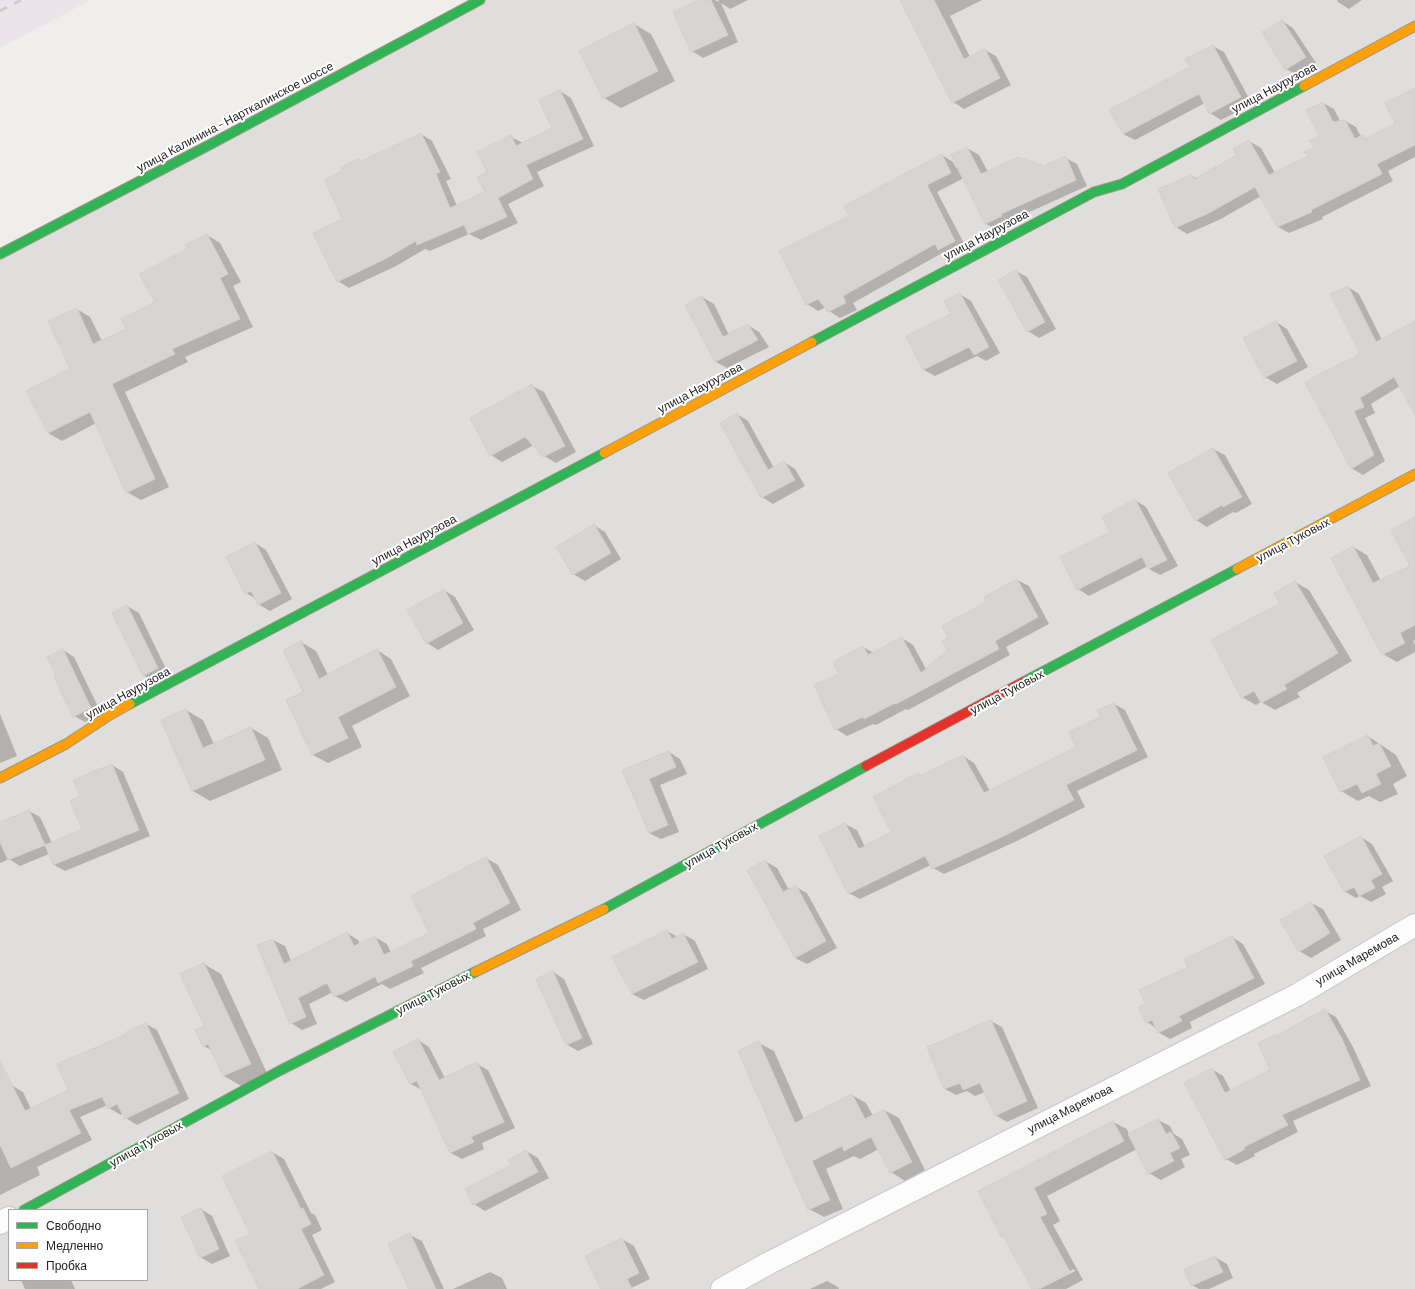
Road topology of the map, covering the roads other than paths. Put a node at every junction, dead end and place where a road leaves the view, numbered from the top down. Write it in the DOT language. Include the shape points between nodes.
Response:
graph roads {
  1 [pos="480,0"];
  2 [pos="1415,26"];
  3 [pos="0,254"];
  4 [pos="1415,474"];
  5 [pos="0,778"];
  6 [pos="1415,925"];
  7 [pos="26,1209"];
  8 [pos="722,1289"];
  1 -- 3 [label="street, улица Калинина - Нарткалинское шоссе"];
  2 -- 5 [label="street, улица Наурузова" via="1122,184 1094,192 117,711 66,744"];
  4 -- 7 [label="street, улица Туковых" via="843,778 614,904 279,1071"];
  6 -- 8 [label="street, улица Маремова" via="1296,995"];
}
